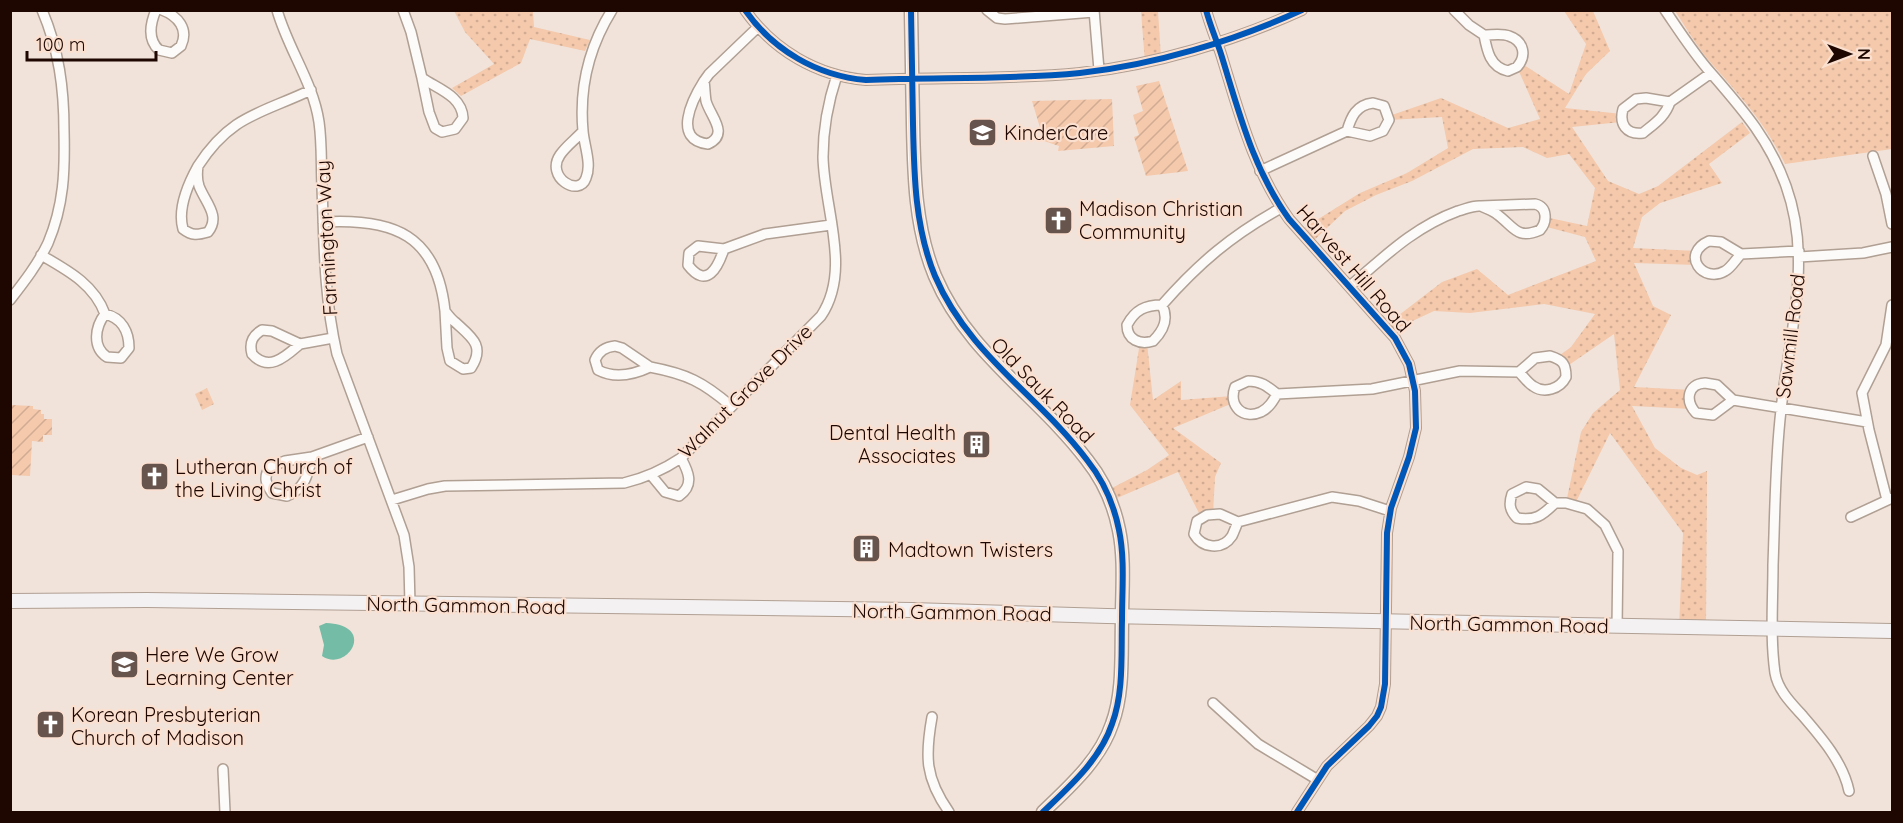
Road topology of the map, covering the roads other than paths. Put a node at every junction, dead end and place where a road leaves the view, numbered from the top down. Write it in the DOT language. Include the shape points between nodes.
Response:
graph roads {
  1 [pos="42,10"];
  2 [pos="156,10"];
  3 [pos="162,10"];
  4 [pos="278,10"];
  5 [pos="404,10"];
  6 [pos="612,10"];
  7 [pos="745,10"];
  8 [pos="911,10"];
  9 [pos="987,10"];
  10 [pos="1206,10"];
  11 [pos="1302,10"];
  12 [pos="1454,10"];
  13 [pos="1665,10"];
  14 [pos="1094,11"];
  15 [pos="758,27"];
  16 [pos="1484,35"];
  17 [pos="1217,42"];
  18 [pos="1099,70"];
  19 [pos="1711,73"];
  20 [pos="837,75"];
  21 [pos="422,78"];
  22 [pos="912,78"];
  23 [pos="704,81"];
  24 [pos="311,90"];
  25 [pos="1670,102"];
  26 [pos="583,131"];
  27 [pos="1347,131"];
  28 [pos="1873,156"];
  29 [pos="198,166"];
  30 [pos="1260,171"];
  31 [pos="1481,206"];
  32 [pos="1281,208"];
  33 [pos="323,222"];
  34 [pos="1893,224"];
  35 [pos="831,225"];
  36 [pos="1893,247"];
  37 [pos="724,249"];
  38 [pos="1741,254"];
  39 [pos="1799,254"];
  40 [pos="41,255"];
  41 [pos="1350,286"];
  42 [pos="10,300"];
  43 [pos="1162,305"];
  44 [pos="1893,305"];
  45 [pos="445,311"];
  46 [pos="105,314"];
  47 [pos="333,338"];
  48 [pos="300,344"];
  49 [pos="650,367"];
  50 [pos="1519,372"];
  51 [pos="1413,381"];
  52 [pos="1277,394"];
  53 [pos="1733,400"];
  54 [pos="731,406"];
  55 [pos="1781,409"];
  56 [pos="1867,423"];
  57 [pos="368,437"];
  58 [pos="312,457"];
  59 [pos="681,458"];
  60 [pos="651,475"];
  61 [pos="1890,499"];
  62 [pos="392,500"];
  63 [pos="1555,503"];
  64 [pos="1390,511"];
  65 [pos="1851,517"];
  66 [pos="1238,522"];
  67 [pos="10,602"];
  68 [pos="410,604"];
  69 [pos="1122,616"];
  70 [pos="1385,622"];
  71 [pos="1617,627"];
  72 [pos="1772,630"];
  73 [pos="1893,632"];
  74 [pos="1213,703"];
  75 [pos="932,717"];
  76 [pos="223,769"];
  77 [pos="1318,780"];
  78 [pos="1849,791"];
  79 [pos="225,813"];
  80 [pos="949,813"];
  81 [pos="1042,813"];
  82 [pos="1298,813"];
  1 -- 40 [label="street" via="62,75 65,181 56,222"];
  2 -- 3 [label="street" via="151,39 159,50 172,53 181,46 184,32 173,16"];
  4 -- 24 [label="street, Farmington Way"];
  5 -- 21 [label="street"];
  6 -- 26 [label="street" via="583,84"];
  7 -- 15 [label="street"];
  8 -- 22 [label="street, Old Sauk Road" via="907,65"];
  9 -- 14 [label="street" via="1005,19"];
  10 -- 17 [label="street, Harvest Hill Road"];
  11 -- 17 [label="street"];
  12 -- 16 [label="street"];
  13 -- 19 [label="street, Sawmill Road"];
  14 -- 18 [label="street"];
  15 -- 20 [label="street" via="792,56"];
  15 -- 23 [label="street"];
  16 -- 16 [label="street" via="1491,60 1508,71 1517,67 1524,54 1516,39"];
  17 -- 18 [label="street" via="1144,63"];
  17 -- 30 [label="street, Harvest Hill Road"];
  18 -- 22 [label="street"];
  19 -- 25 [label="street"];
  19 -- 39 [label="street, Sawmill Road" via="1750,118 1771,153 1793,208"];
  20 -- 22 [label="street" via="866,80"];
  20 -- 35 [label="street, Walnut Grove Drive" via="826,114 823,156"];
  21 -- 21 [label="street" via="435,128 442,132 455,129 463,118 460,105"];
  22 -- 69 [label="street, Old Sauk Road" via="917,205 934,274 971,338 1077,447 1101,481 1119,531"];
  23 -- 23 [label="street" via="692,103 688,129 692,140 708,144 717,137 719,129 706,100"];
  24 -- 29 [label="street" via="239,122 216,141"];
  24 -- 33 [label="street, Farmington Way" via="320,130"];
  25 -- 25 [label="street" via="1636,99 1623,109 1624,128 1643,133 1665,116"];
  26 -- 26 [label="street" via="557,161 556,172 567,184 577,186 586,180"];
  27 -- 27 [label="street" via="1380,134 1389,125 1387,110 1373,103 1362,106 1351,118"];
  27 -- 30 [label="street"];
  28 -- 34 [label="street"];
  29 -- 29 [label="street" via="187,188 181,216 183,229 195,235 208,232 213,222 211,207 198,180"];
  30 -- 32 [label="street, Harvest Hill Road"];
  31 -- 31 [label="street" via="1540,205 1545,221 1540,230 1519,233"];
  31 -- 41 [label="street" via="1422,227"];
  32 -- 41 [label="street, Harvest Hill Road"];
  32 -- 43 [label="street" via="1208,257"];
  33 -- 45 [label="street" via="376,224 416,242 436,271"];
  33 -- 47 [label="street, Farmington Way" via="325,289"];
  35 -- 37 [label="street" via="765,234"];
  35 -- 54 [label="street, Walnut Grove Drive" via="836,275 827,308"];
  36 -- 39 [label="street" via="1863,253"];
  38 -- 38 [label="street" via="1721,242 1709,241 1701,244 1695,259 1699,269 1715,273 1725,271"];
  38 -- 39 [label="street"];
  39 -- 55 [label="street, Sawmill Road" via="1800,282"];
  40 -- 42 [label="street"];
  40 -- 46 [label="street" via="81,280"];
  41 -- 51 [label="street, Harvest Hill Road" via="1395,338"];
  43 -- 43 [label="street" via="1138,310 1127,325 1130,336 1140,342 1154,341 1166,324"];
  44 -- 56 [label="street" via="1886,345 1862,393"];
  45 -- 45 [label="street" via="450,361 462,369 471,368 476,361 475,342"];
  46 -- 46 [label="street" via="96,334 98,348 107,357 121,358 129,348 127,331 117,319"];
  47 -- 48 [label="street"];
  47 -- 57 [label="street, Farmington Way"];
  48 -- 48 [label="street" via="262,330 252,339 250,349 255,358 271,363"];
  49 -- 49 [label="street" via="615,346 602,350 595,360 596,368 608,375"];
  49 -- 54 [label="street" via="699,381"];
  50 -- 50 [label="street" via="1539,389 1558,387 1566,377 1562,360 1550,356 1535,358"];
  50 -- 51 [label="street" via="1460,371"];
  51 -- 52 [label="street" via="1372,389"];
  51 -- 64 [label="street, Harvest Hill Road" via="1416,428"];
  52 -- 52 [label="street" via="1264,384 1248,381 1235,387 1232,396 1237,408 1253,413 1261,412"];
  53 -- 53 [label="street" via="1718,385 1705,383 1696,385 1688,397 1696,413 1708,416"];
  53 -- 55 [label="street"];
  54 -- 59 [label="street, Walnut Grove Drive"];
  55 -- 56 [label="street"];
  55 -- 72 [label="street, Sawmill Road"];
  56 -- 61 [label="street"];
  57 -- 58 [label="street"];
  57 -- 62 [label="street, Farmington Way"];
  58 -- 58 [label="street" via="270,467 266,478 272,493 287,496 298,490"];
  59 -- 60 [label="street, Walnut Grove Drive"];
  59 -- 60 [label="street" via="689,486 679,496 665,492"];
  60 -- 62 [label="street, Walnut Grove Drive" via="598,485 445,486"];
  61 -- 65 [label="street"];
  62 -- 68 [label="street, Farmington Way" via="408,552"];
  63 -- 63 [label="street" via="1538,489 1526,487 1512,494 1509,502 1517,518 1528,520 1539,517"];
  63 -- 71 [label="street" via="1587,509 1605,525 1618,551"];
  64 -- 66 [label="street" via="1332,497"];
  64 -- 70 [label="street, Harvest Hill Road"];
  66 -- 66 [label="street" via="1220,514 1207,515 1197,521 1194,534 1207,546 1222,545"];
  67 -- 68 [label="main road, North Gammon Road"];
  68 -- 69 [label="main road, North Gammon Road"];
  69 -- 70 [label="main road, North Gammon Road"];
  69 -- 81 [label="street, Old Sauk Road" via="1120,677 1112,724 1095,756"];
  70 -- 71 [label="main road, North Gammon Road"];
  70 -- 77 [label="street, Harvest Hill Road" via="1381,707 1372,724 1336,756"];
  71 -- 72 [label="main road, North Gammon Road"];
  72 -- 73 [label="main road, North Gammon Road"];
  72 -- 78 [label="street, Sawmill Road" via="1776,675 1784,694 1846,775"];
  74 -- 77 [label="street" via="1258,744"];
  75 -- 80 [label="street" via="927,767"];
  76 -- 79 [label="street"];
  77 -- 82 [label="street, Harvest Hill Road"];
}
